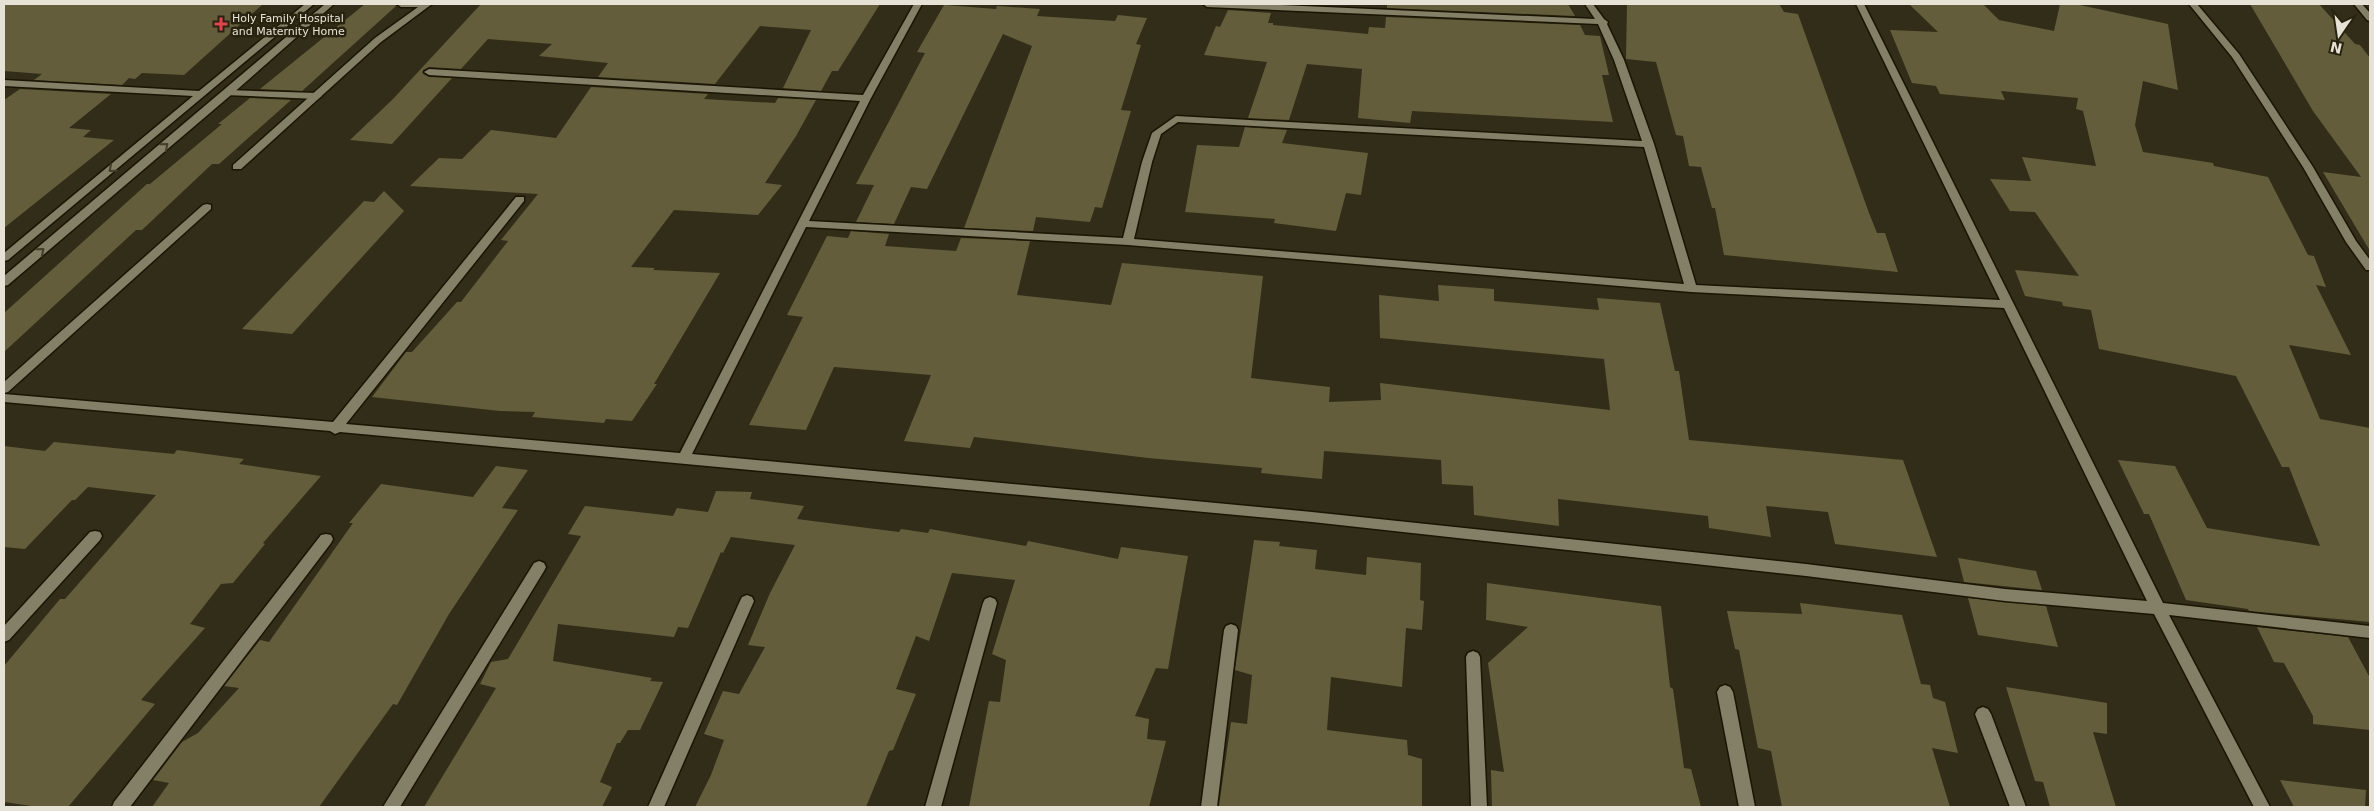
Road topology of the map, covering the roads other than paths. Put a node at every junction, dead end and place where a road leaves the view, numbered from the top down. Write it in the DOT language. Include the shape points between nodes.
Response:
graph roads {
  1 [pos="310,4"];
  2 [pos="330,4"];
  3 [pos="401,4"];
  4 [pos="428,4"];
  5 [pos="918,4"];
  6 [pos="1206,4"];
  7 [pos="1589,4"];
  8 [pos="1860,4"];
  9 [pos="2193,4"];
  10 [pos="2358,4"];
  11 [pos="2370,18"];
  12 [pos="1604,22"];
  13 [pos="231,70"];
  14 [pos="254,70"];
  15 [pos="429,72"];
  16 [pos="4,83"];
  17 [pos="228,93"];
  18 [pos="202,94"];
  19 [pos="317,96"];
  20 [pos="866,98"];
  21 [pos="1649,144"];
  22 [pos="237,167"];
  23 [pos="520,199"];
  24 [pos="207,207"];
  25 [pos="803,224"];
  26 [pos="1128,242"];
  27 [pos="4,258"];
  28 [pos="2370,267"];
  29 [pos="4,282"];
  30 [pos="1691,288"];
  31 [pos="2008,304"];
  32 [pos="4,389"];
  33 [pos="4,398"];
  34 [pos="335,428"];
  35 [pos="684,458"];
  36 [pos="95,536"];
  37 [pos="326,539"];
  38 [pos="539,567"];
  39 [pos="747,600"];
  40 [pos="990,603"];
  41 [pos="2158,608"];
  42 [pos="1231,630"];
  43 [pos="2370,632"];
  44 [pos="4,636"];
  45 [pos="1473,657"];
  46 [pos="1725,692"];
  47 [pos="1983,714"];
  48 [pos="120,807"];
  49 [pos="391,807"];
  50 [pos="656,807"];
  51 [pos="933,807"];
  52 [pos="1210,807"];
  53 [pos="1479,807"];
  54 [pos="1747,807"];
  55 [pos="2018,807"];
  56 [pos="2262,807"];
  1 -- 13 [label="street"];
  2 -- 14 [label="street"];
  3 -- 4 [label="street"];
  4 -- 19 [label="street" via="378,40"];
  5 -- 20 [label="street"];
  6 -- 12 [label="street"];
  7 -- 12 [label="street"];
  8 -- 31 [label="street"];
  9 -- 28 [label="street" via="2236,56 2308,167 2351,242"];
  10 -- 11 [label="street"];
  12 -- 21 [label="street"];
  13 -- 14 [label="street"];
  13 -- 18 [label="street"];
  14 -- 17 [label="street"];
  15 -- 20 [label="street"];
  16 -- 18 [label="street"];
  17 -- 19 [label="street"];
  29 -- 17 [label="street, one-way"];
  18 -- 27 [label="street, one-way"];
  19 -- 22 [label="street"];
  20 -- 25 [label="street"];
  21 -- 26 [label="street" via="1176,119 1157,133 1146,162"];
  21 -- 30 [label="street"];
  23 -- 34 [label="street"];
  24 -- 32 [label="street"];
  25 -- 26 [label="street"];
  25 -- 35 [label="street"];
  26 -- 30 [label="street"];
  30 -- 31 [label="street"];
  31 -- 41 [label="street"];
  33 -- 34 [label="street"];
  34 -- 35 [label="street"];
  35 -- 41 [label="street" via="1312,517 2005,595"];
  36 -- 44 [label="street"];
  37 -- 48 [label="street"];
  38 -- 49 [label="street"];
  39 -- 50 [label="street"];
  40 -- 51 [label="street"];
  41 -- 43 [label="street"];
  41 -- 56 [label="street"];
  42 -- 52 [label="street"];
  45 -- 53 [label="street"];
  46 -- 54 [label="street"];
  47 -- 55 [label="street"];
}
